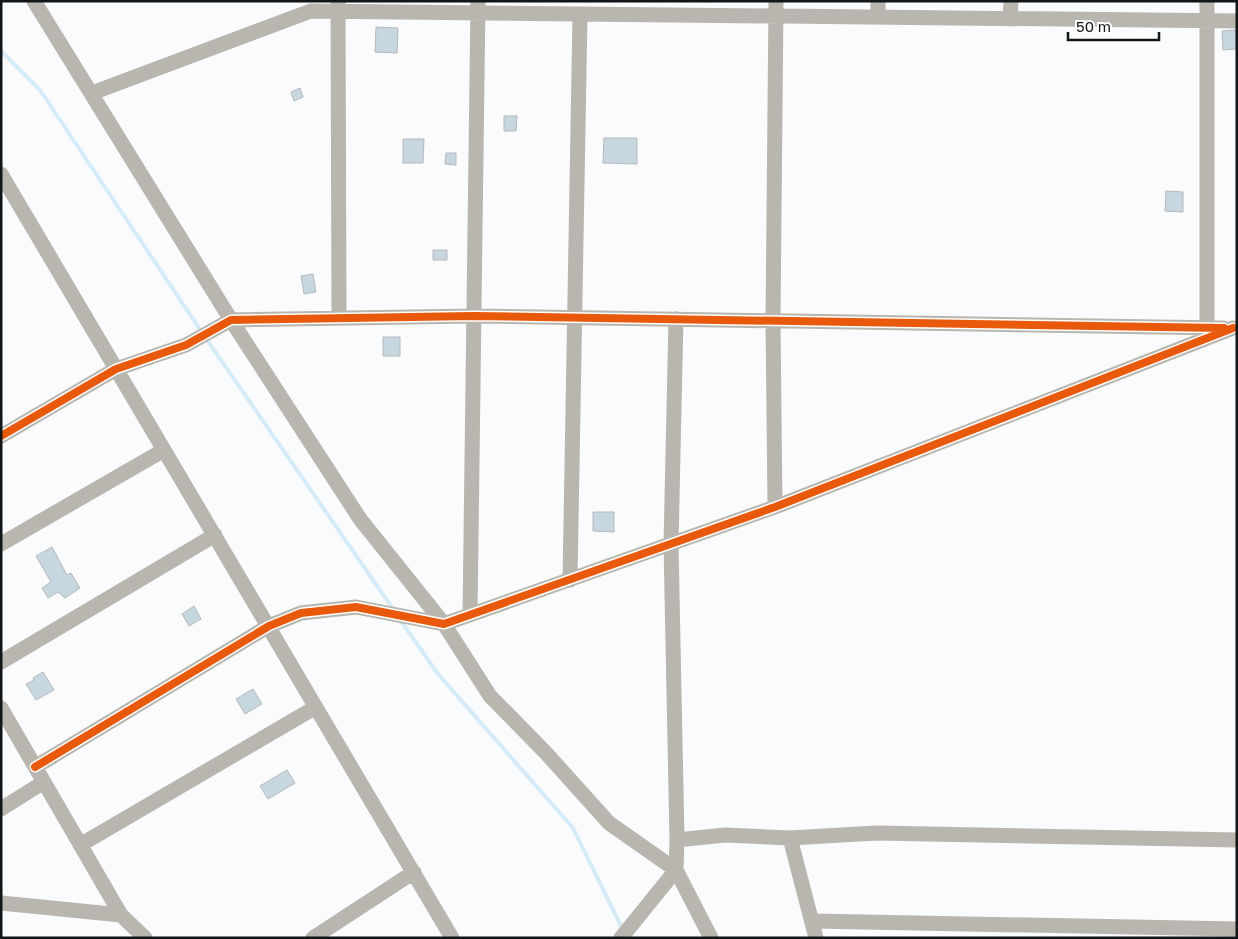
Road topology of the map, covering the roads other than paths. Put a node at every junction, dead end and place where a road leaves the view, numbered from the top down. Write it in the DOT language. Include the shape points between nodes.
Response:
graph roads {
  1 [pos="34,1"];
  2 [pos="878,1"];
  3 [pos="1011,1"];
  4 [pos="1207,1"];
  5 [pos="338,6"];
  6 [pos="478,7"];
  7 [pos="615,8"];
  8 [pos="675,8"];
  9 [pos="776,9"];
  10 [pos="580,14"];
  11 [pos="878,17"];
  12 [pos="1010,18"];
  13 [pos="1206,20"];
  14 [pos="1237,21"];
  15 [pos="92,93"];
  16 [pos="2,178"];
  17 [pos="474,316"];
  18 [pos="575,317"];
  19 [pos="339,318"];
  20 [pos="676,319"];
  21 [pos="231,320"];
  22 [pos="773,321"];
  23 [pos="1207,328"];
  24 [pos="1235,328"];
  25 [pos="116,369"];
  26 [pos="1,436"];
  27 [pos="164,450"];
  28 [pos="775,507"];
  29 [pos="215,535"];
  30 [pos="1,544"];
  31 [pos="671,544"];
  32 [pos="570,580"];
  33 [pos="470,615"];
  34 [pos="444,624"];
  35 [pos="268,626"];
  36 [pos="1,662"];
  37 [pos="316,706"];
  38 [pos="1,708"];
  39 [pos="35,768"];
  40 [pos="44,782"];
  41 [pos="1,809"];
  42 [pos="790,838"];
  43 [pos="677,840"];
  44 [pos="1237,840"];
  45 [pos="80,845"];
  46 [pos="676,870"];
  47 [pos="414,872"];
  48 [pos="1,903"];
  49 [pos="121,915"];
  50 [pos="812,922"];
  51 [pos="1237,929"];
  52 [pos="1000,931"];
  53 [pos="1209,933"];
  54 [pos="145,938"];
  55 [pos="314,938"];
  56 [pos="452,938"];
  57 [pos="621,938"];
  58 [pos="711,938"];
  59 [pos="816,938"];
  1 -- 15 [label="street"];
  2 -- 11 [label="street"];
  3 -- 12 [label="street"];
  4 -- 13 [label="street"];
  5 -- 6 [label="street"];
  5 -- 15 [label="street" via="311,11"];
  5 -- 19 [label="street"];
  6 -- 10 [label="street"];
  6 -- 17 [label="street"];
  7 -- 8 [label="street"];
  7 -- 10 [label="street"];
  8 -- 9 [label="street"];
  9 -- 11 [label="street"];
  9 -- 22 [label="street"];
  10 -- 18 [label="street"];
  11 -- 12 [label="street"];
  12 -- 13 [label="street"];
  13 -- 14 [label="street"];
  13 -- 23 [label="street"];
  15 -- 21 [label="street"];
  16 -- 25 [label="street"];
  17 -- 18 [label="street"];
  17 -- 19 [label="street"];
  17 -- 33 [label="street"];
  18 -- 20 [label="street"];
  18 -- 32 [label="street"];
  19 -- 21 [label="street"];
  20 -- 22 [label="street"];
  20 -- 31 [label="street"];
  21 -- 25 [label="street" via="186,345"];
  21 -- 34 [label="street" via="360,518"];
  22 -- 23 [label="street"];
  22 -- 28 [label="street"];
  23 -- 24 [label="street"];
  24 -- 28 [label="street"];
  25 -- 26 [label="street"];
  25 -- 27 [label="street"];
  27 -- 29 [label="street"];
  27 -- 30 [label="street"];
  28 -- 31 [label="street"];
  29 -- 35 [label="street"];
  29 -- 36 [label="street"];
  31 -- 32 [label="street"];
  31 -- 43 [label="street"];
  32 -- 33 [label="street"];
  33 -- 34 [label="street"];
  34 -- 35 [label="street" via="356,607 301,613"];
  34 -- 46 [label="street" via="490,696 609,823"];
  35 -- 37 [label="street"];
  35 -- 39 [label="street"];
  37 -- 45 [label="street"];
  37 -- 47 [label="street"];
  38 -- 39 [label="street"];
  39 -- 40 [label="street"];
  40 -- 41 [label="street"];
  40 -- 45 [label="street"];
  42 -- 43 [label="street" via="725,836"];
  42 -- 44 [label="street" via="877,833"];
  42 -- 50 [label="street"];
  43 -- 46 [label="street"];
  45 -- 49 [label="street"];
  46 -- 57 [label="street"];
  46 -- 58 [label="street"];
  47 -- 55 [label="street"];
  47 -- 56 [label="street"];
  48 -- 49 [label="street"];
  49 -- 54 [label="street"];
  50 -- 52 [label="street"];
  50 -- 59 [label="street"];
  51 -- 53 [label="street"];
  52 -- 53 [label="street"];
}
